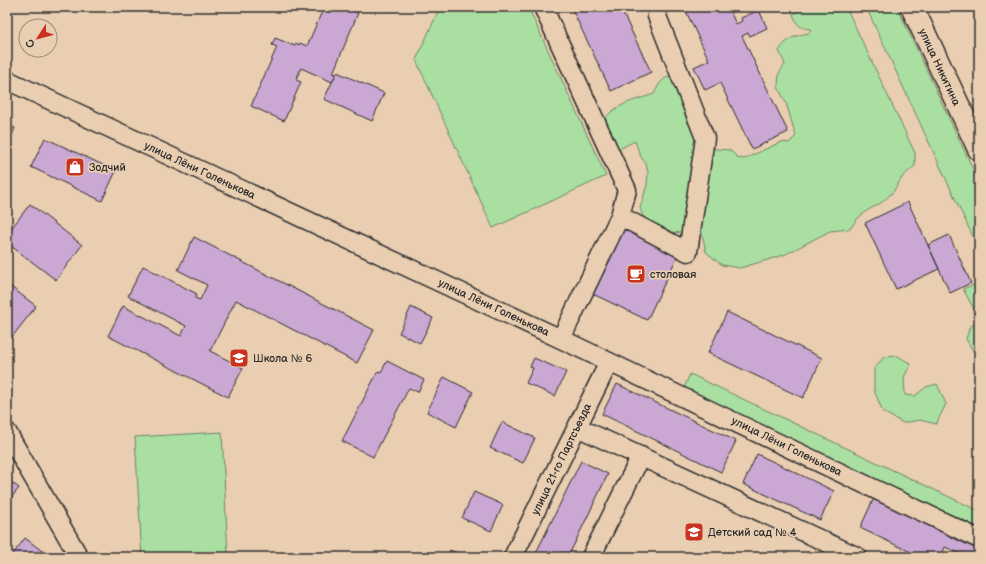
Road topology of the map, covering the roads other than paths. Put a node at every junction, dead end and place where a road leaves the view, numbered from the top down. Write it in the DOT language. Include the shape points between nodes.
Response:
graph roads {
  1 [pos="543,7"];
  2 [pos="912,7"];
  3 [pos="657,16"];
  4 [pos="7,80"];
  5 [pos="979,149"];
  6 [pos="620,216"];
  7 [pos="561,338"];
  8 [pos="609,362"];
  9 [pos="577,427"];
  10 [pos="7,432"];
  11 [pos="641,456"];
  12 [pos="979,539"];
  13 [pos="79,557"];
  14 [pos="513,557"];
  15 [pos="592,557"];
  16 [pos="858,557"];
  1 -- 6 [label="street" via="627,190"];
  2 -- 5 [label="main road, улица Никитина"];
  3 -- 6 [label="street" via="705,138 688,252"];
  4 -- 7 [label="street, улица Лёни Голенькова"];
  6 -- 7 [label="street"];
  7 -- 8 [label="street, улица Лёни Голенькова"];
  8 -- 9 [label="street, улица 21-го Партсъезда"];
  8 -- 12 [label="street, улица Лёни Голенькова"];
  9 -- 11 [label="street"];
  9 -- 14 [label="street, улица 21-го Партсъезда"];
  10 -- 13 [label="street"];
  11 -- 15 [label="street"];
  11 -- 16 [label="street"];
}
